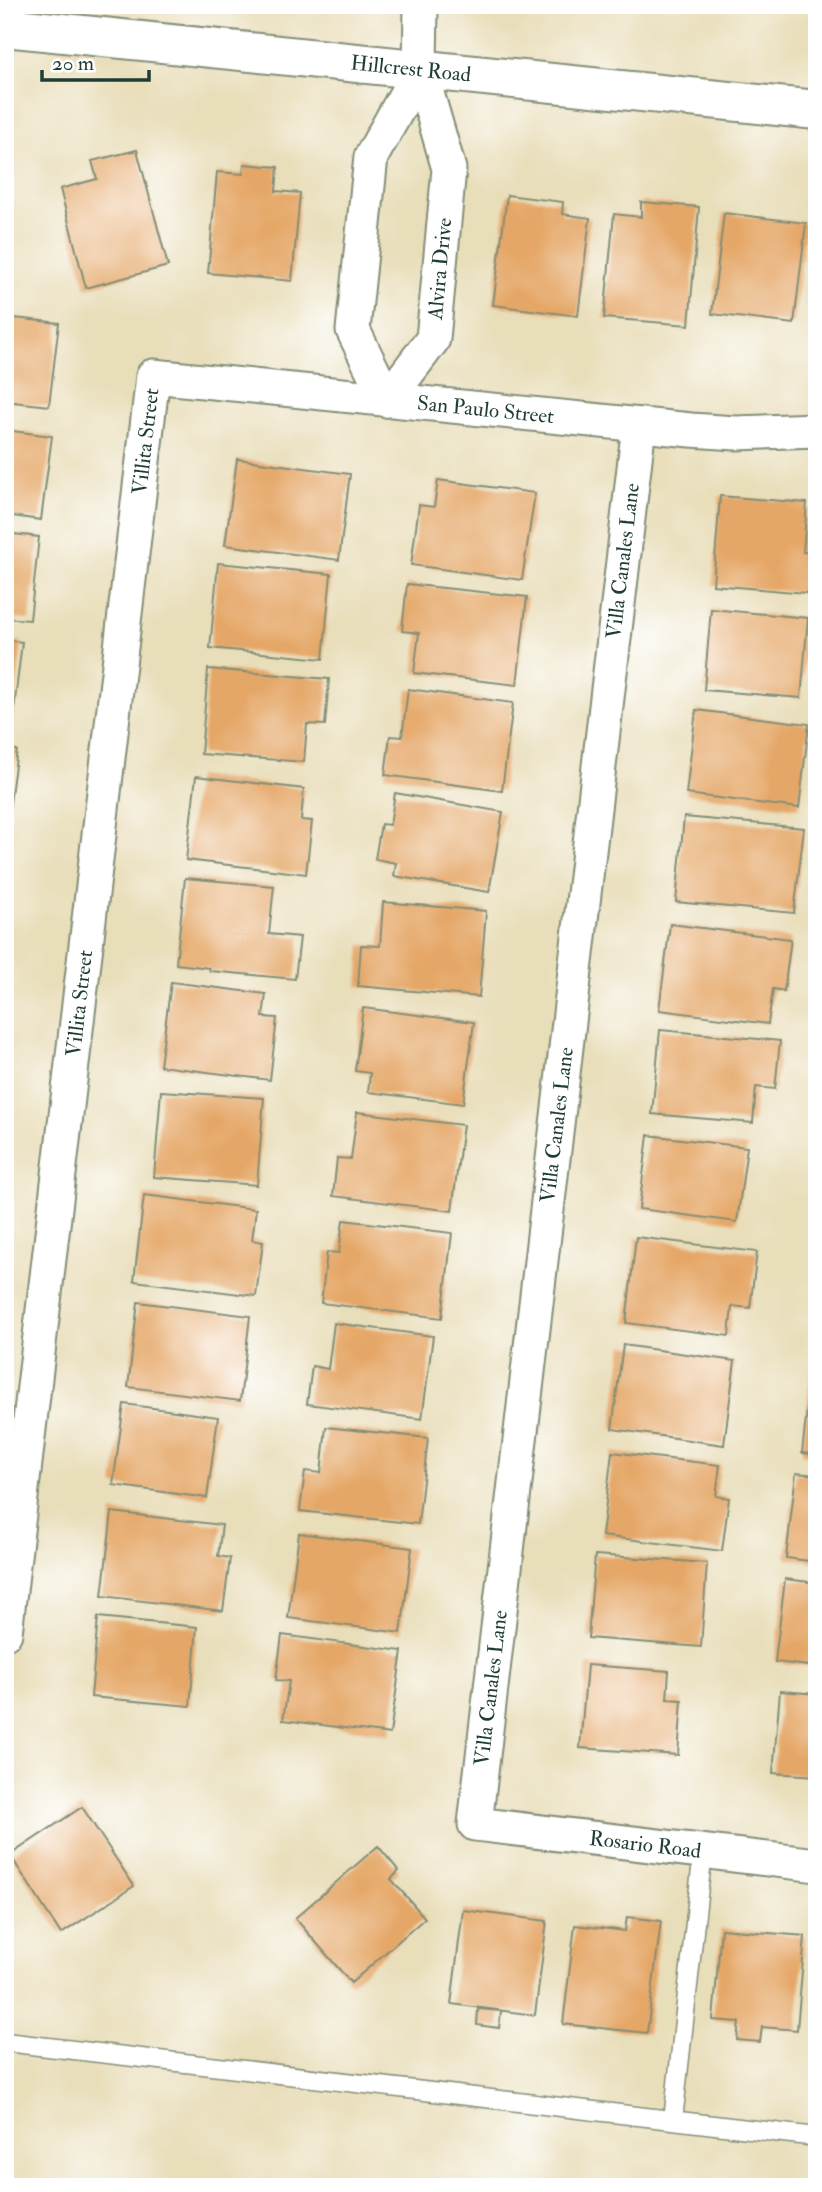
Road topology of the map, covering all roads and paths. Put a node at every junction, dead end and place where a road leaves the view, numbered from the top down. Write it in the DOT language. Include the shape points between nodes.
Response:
graph roads {
  1 [pos="421,5"];
  2 [pos="5,27"];
  3 [pos="420,69"];
  4 [pos="817,110"];
  5 [pos="153,376"];
  6 [pos="387,400"];
  7 [pos="639,425"];
  8 [pos="817,430"];
  9 [pos="5,1633"];
  10 [pos="475,1824"];
  11 [pos="704,1852"];
  12 [pos="817,1865"];
  13 [pos="5,2042"];
  14 [pos="673,2120"];
  15 [pos="817,2137"];
  1 -- 3 [label="street, Alvira Drive"];
  2 -- 3 [label="street, Hillcrest Road"];
  3 -- 4 [label="street, Hillcrest Road"];
  3 -- 6 [label="street, Alvira Drive" via="449,169 433,339"];
  3 -- 6 [label="street, Alvira Drive" via="371,157 353,330"];
  5 -- 6 [label="street, San Paulo Street"];
  5 -- 9 [label="street, Villita Street"];
  6 -- 7 [label="street, San Paulo Street"];
  7 -- 8 [label="street, San Paulo Street" via="736,433"];
  7 -- 10 [label="street, Villa Canales Lane"];
  10 -- 11 [label="street, Rosario Road"];
  11 -- 12 [label="street, Rosario Road"];
  11 -- 14 [label="lane"];
  13 -- 14 [label="lane"];
  14 -- 15 [label="lane"];
}
